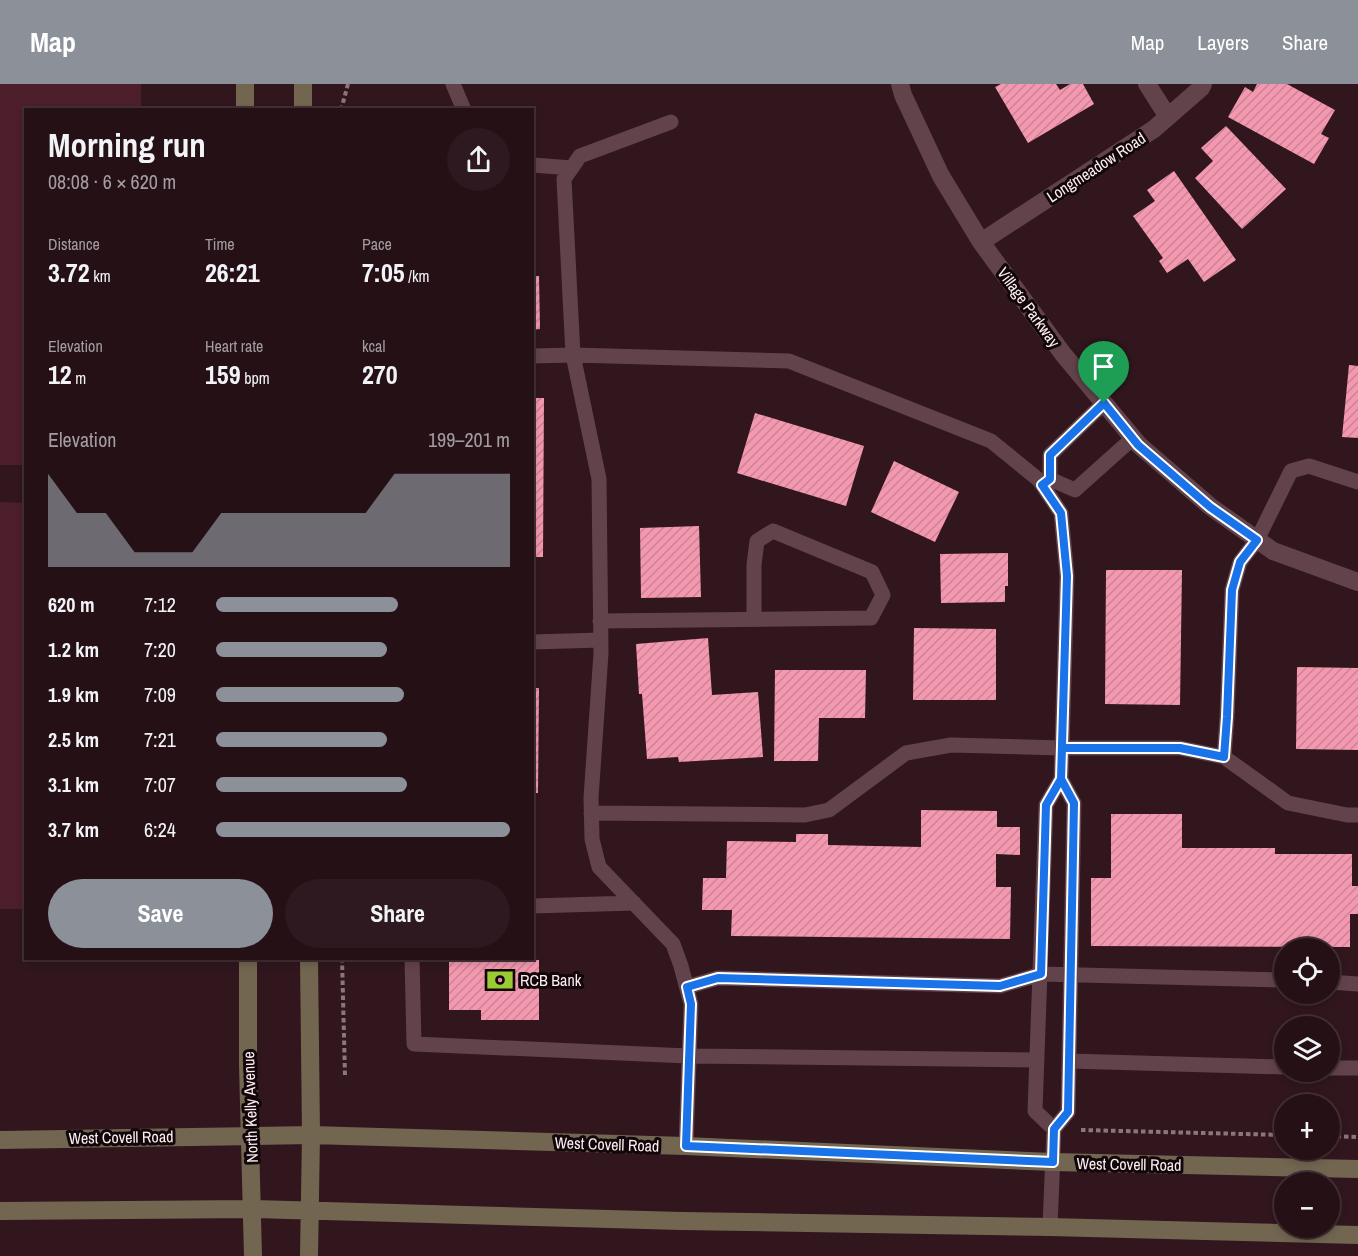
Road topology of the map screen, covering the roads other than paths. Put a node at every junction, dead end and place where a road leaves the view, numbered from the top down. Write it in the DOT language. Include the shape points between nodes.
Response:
graph roads {
  1 [pos="245,84"];
  2 [pos="303,84"];
  3 [pos="453,84"];
  4 [pos="900,84"];
  5 [pos="1147,84"];
  6 [pos="1203,84"];
  7 [pos="245,108"];
  8 [pos="303,108"];
  9 [pos="463,108"];
  10 [pos="1168,117"];
  11 [pos="671,122"];
  12 [pos="534,165"];
  13 [pos="572,168"];
  14 [pos="981,242"];
  15 [pos="534,356"];
  16 [pos="573,356"];
  17 [pos="1104,403"];
  18 [pos="1133,438"];
  19 [pos="1046,482"];
  20 [pos="1358,482"];
  21 [pos="1257,540"];
  22 [pos="1358,582"];
  23 [pos="754,618"];
  24 [pos="600,621"];
  25 [pos="601,640"];
  26 [pos="534,642"];
  27 [pos="1062,748"];
  28 [pos="1224,757"];
  29 [pos="1061,779"];
  30 [pos="591,813"];
  31 [pos="1358,815"];
  32 [pos="634,903"];
  33 [pos="534,906"];
  34 [pos="248,960"];
  35 [pos="309,960"];
  36 [pos="412,960"];
  37 [pos="1041,974"];
  38 [pos="1070,975"];
  39 [pos="1274,980"];
  40 [pos="1340,983"];
  41 [pos="1358,984"];
  42 [pos="687,987"];
  43 [pos="688,1056"];
  44 [pos="1036,1060"];
  45 [pos="1069,1061"];
  46 [pos="1274,1066"];
  47 [pos="1340,1068"];
  48 [pos="1358,1068"];
  49 [pos="1054,1129"];
  50 [pos="251,1134"];
  51 [pos="311,1135"];
  52 [pos="0,1140"];
  53 [pos="686,1146"];
  54 [pos="1053,1162"];
  55 [pos="1358,1169"];
  56 [pos="252,1209"];
  57 [pos="0,1211"];
  58 [pos="309,1211"];
  59 [pos="1050,1227"];
  60 [pos="1358,1235"];
  61 [pos="253,1256"];
  62 [pos="309,1256"];
  1 -- 7 [label="street"];
  2 -- 8 [label="street"];
  3 -- 9 [label="lane"];
  4 -- 14 [label="street, Village Parkway" via="941,176"];
  5 -- 10 [label="street"];
  6 -- 10 [label="street, Longmeadow Road"];
  10 -- 14 [label="street, Longmeadow Road"];
  11 -- 13 [label="lane" via="580,156"];
  12 -- 13 [label="lane"];
  13 -- 16 [label="lane" via="564,179"];
  14 -- 17 [label="street, Village Parkway"];
  15 -- 16 [label="lane"];
  16 -- 19 [label="lane" via="789,361 991,441"];
  16 -- 24 [label="lane" via="599,479"];
  17 -- 18 [label="street, Village Parkway"];
  17 -- 19 [label="lane" via="1050,455"];
  18 -- 19 [label="lane" via="1075,490"];
  18 -- 21 [label="street, Village Parkway" via="1210,507"];
  19 -- 27 [label="lane" via="1061,513 1067,576"];
  20 -- 21 [label="lane" via="1309,466 1291,471"];
  21 -- 22 [label="street, Village Parkway" via="1274,551"];
  21 -- 28 [label="lane" via="1240,562 1232,590"];
  23 -- 23 [label="lane" via="871,618 883,595 872,572 773,531 757,541"];
  23 -- 24 [label="lane"];
  24 -- 25 [label="lane"];
  25 -- 26 [label="lane"];
  25 -- 30 [label="lane"];
  27 -- 28 [label="lane" via="1180,748"];
  27 -- 29 [label="lane"];
  27 -- 30 [label="lane" via="951,745 906,753 829,810 805,815"];
  28 -- 31 [label="lane" via="1288,803"];
  29 -- 37 [label="lane" via="1046,805"];
  29 -- 38 [label="lane" via="1074,803"];
  30 -- 32 [label="lane" via="599,867"];
  32 -- 33 [label="lane"];
  32 -- 42 [label="lane" via="673,944"];
  34 -- 50 [label="street, North Kelly Avenue"];
  35 -- 51 [label="street"];
  36 -- 43 [label="lane" via="414,1044"];
  37 -- 38 [label="lane"];
  37 -- 42 [label="lane" via="1000,986 718,978"];
  37 -- 44 [label="lane"];
  38 -- 39 [label="lane"];
  38 -- 45 [label="lane"];
  40 -- 41 [label="lane"];
  42 -- 43 [label="lane" via="691,1004"];
  43 -- 44 [label="lane"];
  43 -- 53 [label="lane"];
  44 -- 49 [label="lane" via="1035,1110"];
  45 -- 46 [label="lane"];
  45 -- 49 [label="lane" via="1068,1112"];
  47 -- 48 [label="lane"];
  49 -- 54 [label="lane"];
  50 -- 51 [label="street, West Covell Road"];
  50 -- 52 [label="street, West Covell Road"];
  50 -- 56 [label="street, North Kelly Avenue"];
  51 -- 53 [label="street, West Covell Road"];
  51 -- 58 [label="street"];
  53 -- 54 [label="street, West Covell Road"];
  54 -- 55 [label="street, West Covell Road"];
  54 -- 59 [label="lane"];
  56 -- 57 [label="street"];
  56 -- 58 [label="street"];
  56 -- 61 [label="street, North Kelly Avenue"];
  58 -- 59 [label="street"];
  58 -- 62 [label="street"];
  59 -- 60 [label="street"];
}
